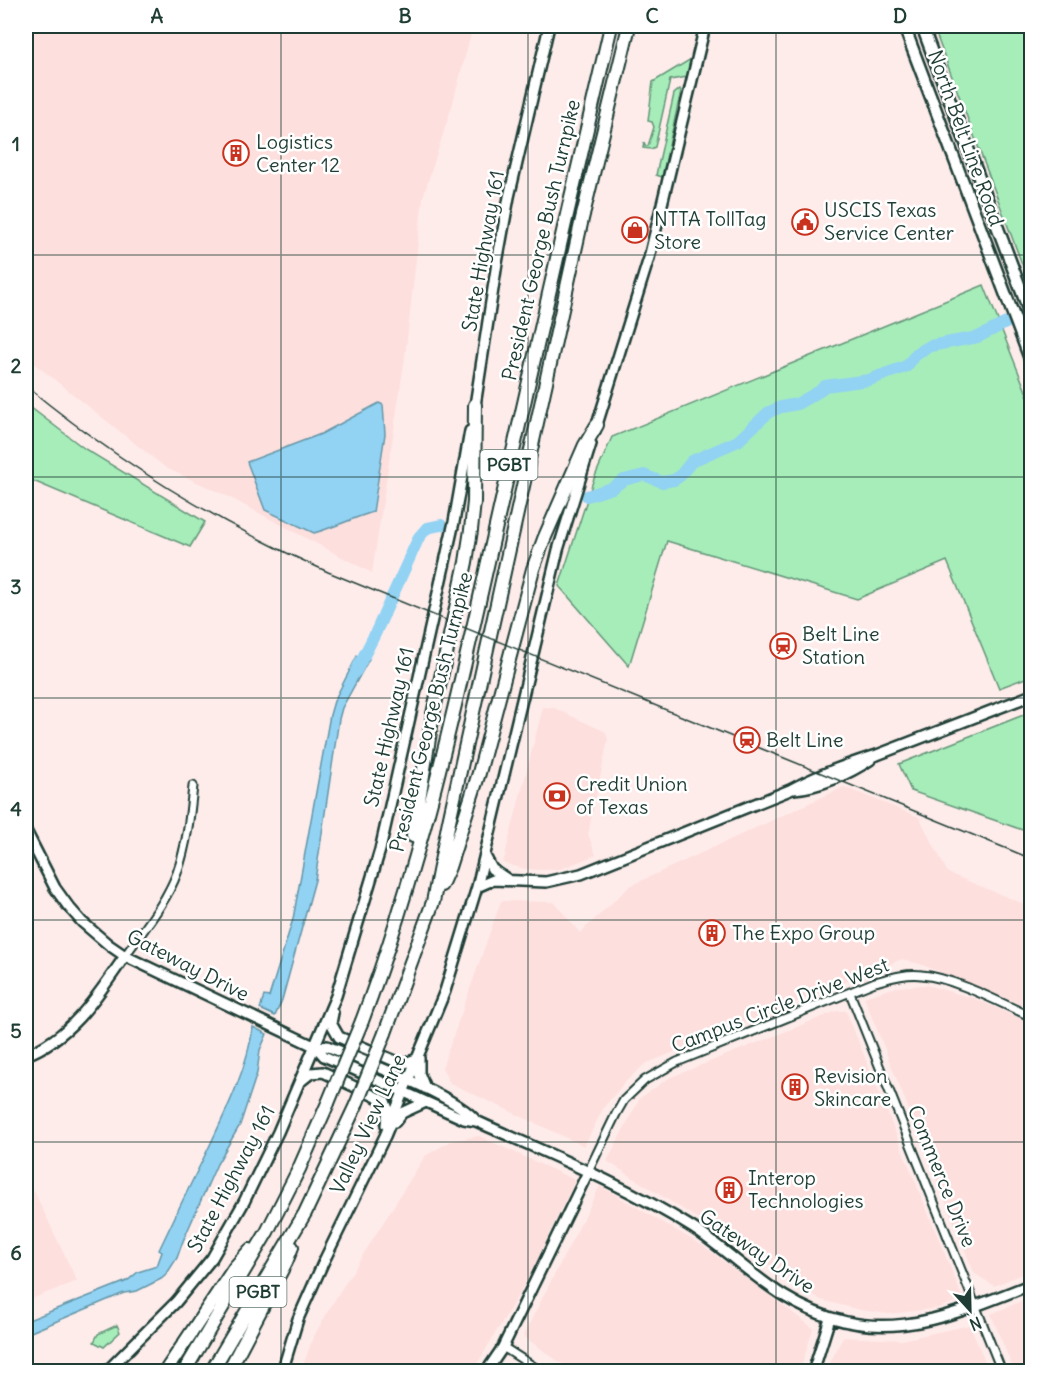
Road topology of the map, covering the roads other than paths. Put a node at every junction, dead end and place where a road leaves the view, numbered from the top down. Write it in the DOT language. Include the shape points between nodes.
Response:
graph roads {
  1 [pos="549,26"];
  2 [pos="611,26"];
  3 [pos="629,26"];
  4 [pos="705,26"];
  5 [pos="904,26"];
  6 [pos="922,26"];
  7 [pos="1032,319"];
  8 [pos="1032,364"];
  9 [pos="475,405"];
  10 [pos="597,425"];
  11 [pos="1032,694"];
  12 [pos="193,786"];
  13 [pos="26,831"];
  14 [pos="485,856"];
  15 [pos="507,879"];
  16 [pos="477,886"];
  17 [pos="433,902"];
  18 [pos="402,903"];
  19 [pos="125,956"];
  20 [pos="850,993"];
  21 [pos="336,996"];
  22 [pos="1032,1017"];
  23 [pos="316,1047"];
  24 [pos="26,1055"];
  25 [pos="419,1058"];
  26 [pos="409,1081"];
  27 [pos="300,1082"];
  28 [pos="425,1088"];
  29 [pos="404,1093"];
  30 [pos="426,1102"];
  31 [pos="476,1121"];
  32 [pos="385,1136"];
  33 [pos="588,1172"];
  34 [pos="306,1213"];
  35 [pos="267,1232"];
  36 [pos="1032,1284"];
  37 [pos="976,1306"];
  38 [pos="830,1318"];
  39 [pos="503,1347"];
  40 [pos="106,1371"];
  41 [pos="165,1371"];
  42 [pos="184,1371"];
  43 [pos="211,1371"];
  44 [pos="228,1371"];
  45 [pos="282,1371"];
  46 [pos="486,1371"];
  47 [pos="542,1371"];
  48 [pos="813,1371"];
  49 [pos="1002,1371"];
  1 -- 9 [label="main road, State Highway 161" via="496,263"];
  2 -- 18 [label="highway, President George Bush Turnpike / PGBT" via="446,748"];
  3 -- 17 [label="highway, President George Bush Turnpike / PGBT" via="582,219"];
  4 -- 10 [label="main road" via="649,258"];
  5 -- 8 [label="main road, North Belt Line Road"];
  6 -- 7 [label="main road, North Belt Line Road"];
  9 -- 18 [label="highway" via="471,530 433,714"];
  9 -- 21 [label="main road, State Highway 161" via="454,522 380,850"];
  10 -- 14 [label="main road" via="558,550"];
  10 -- 17 [label="highway" via="535,563 479,773 449,867"];
  11 -- 15 [label="main road" via="856,761 571,878 546,882"];
  12 -- 19 [label="street" via="188,831 176,874"];
  13 -- 19 [label="main road, Gateway Drive" via="68,906"];
  14 -- 15 [label="main road" via="492,870"];
  14 -- 16 [label="main road"];
  15 -- 16 [label="main road"];
  16 -- 25 [label="main road, Valley View Lane" via="445,991"];
  17 -- 34 [label="highway, President George Bush Turnpike / PGBT, bridge" via="356,1105"];
  18 -- 35 [label="highway, President George Bush Turnpike / PGBT, bridge" via="362,1021 299,1169"];
  19 -- 23 [label="main road, Gateway Drive"];
  19 -- 24 [label="main road" via="77,1020 59,1036"];
  20 -- 22 [label="street, Campus Circle Drive West" via="888,978 922,975 955,983"];
  20 -- 33 [label="street, Campus Circle Drive West" via="677,1062 645,1080 624,1100"];
  20 -- 37 [label="street, Commerce Drive"];
  21 -- 23 [label="main road, State Highway 161"];
  21 -- 25 [label="main road" via="331,1023 339,1037 402,1064"];
  23 -- 26 [label="main road, Gateway Drive" via="327,1046"];
  23 -- 27 [label="main road, State Highway 161"];
  23 -- 29 [label="main road, Gateway Drive" via="324,1056"];
  25 -- 26 [label="main road, Valley View Lane"];
  25 -- 28 [label="main road"];
  26 -- 28 [label="main road, Gateway Drive"];
  26 -- 29 [label="main road, Valley View Lane"];
  27 -- 32 [label="main road" via="311,1073 323,1072 385,1101"];
  27 -- 40 [label="main road, State Highway 161" via="249,1192 212,1258 177,1302"];
  28 -- 31 [label="main road, Gateway Drive" via="468,1112"];
  29 -- 30 [label="main road, Gateway Drive"];
  29 -- 32 [label="main road, Valley View Lane"];
  30 -- 31 [label="main road, Gateway Drive"];
  30 -- 32 [label="main road" via="402,1113"];
  31 -- 33 [label="main road, Gateway Drive"];
  32 -- 45 [label="main road, Valley View Lane" via="327,1252 298,1319"];
  33 -- 38 [label="main road, Gateway Drive" via="693,1229 784,1296"];
  33 -- 39 [label="main road"];
  34 -- 43 [label="highway, President George Bush Turnpike / PGBT"];
  34 -- 44 [label="highway" via="286,1262"];
  35 -- 41 [label="highway" via="235,1267"];
  35 -- 42 [label="highway, President George Bush Turnpike / PGBT"];
  36 -- 37 [label="main road, Gateway Drive"];
  37 -- 38 [label="main road, Gateway Drive" via="926,1322 902,1325"];
  37 -- 49 [label="street, Commerce Drive"];
  38 -- 48 [label="main road"];
  39 -- 46 [label="main road"];
  39 -- 47 [label="street"];
}
